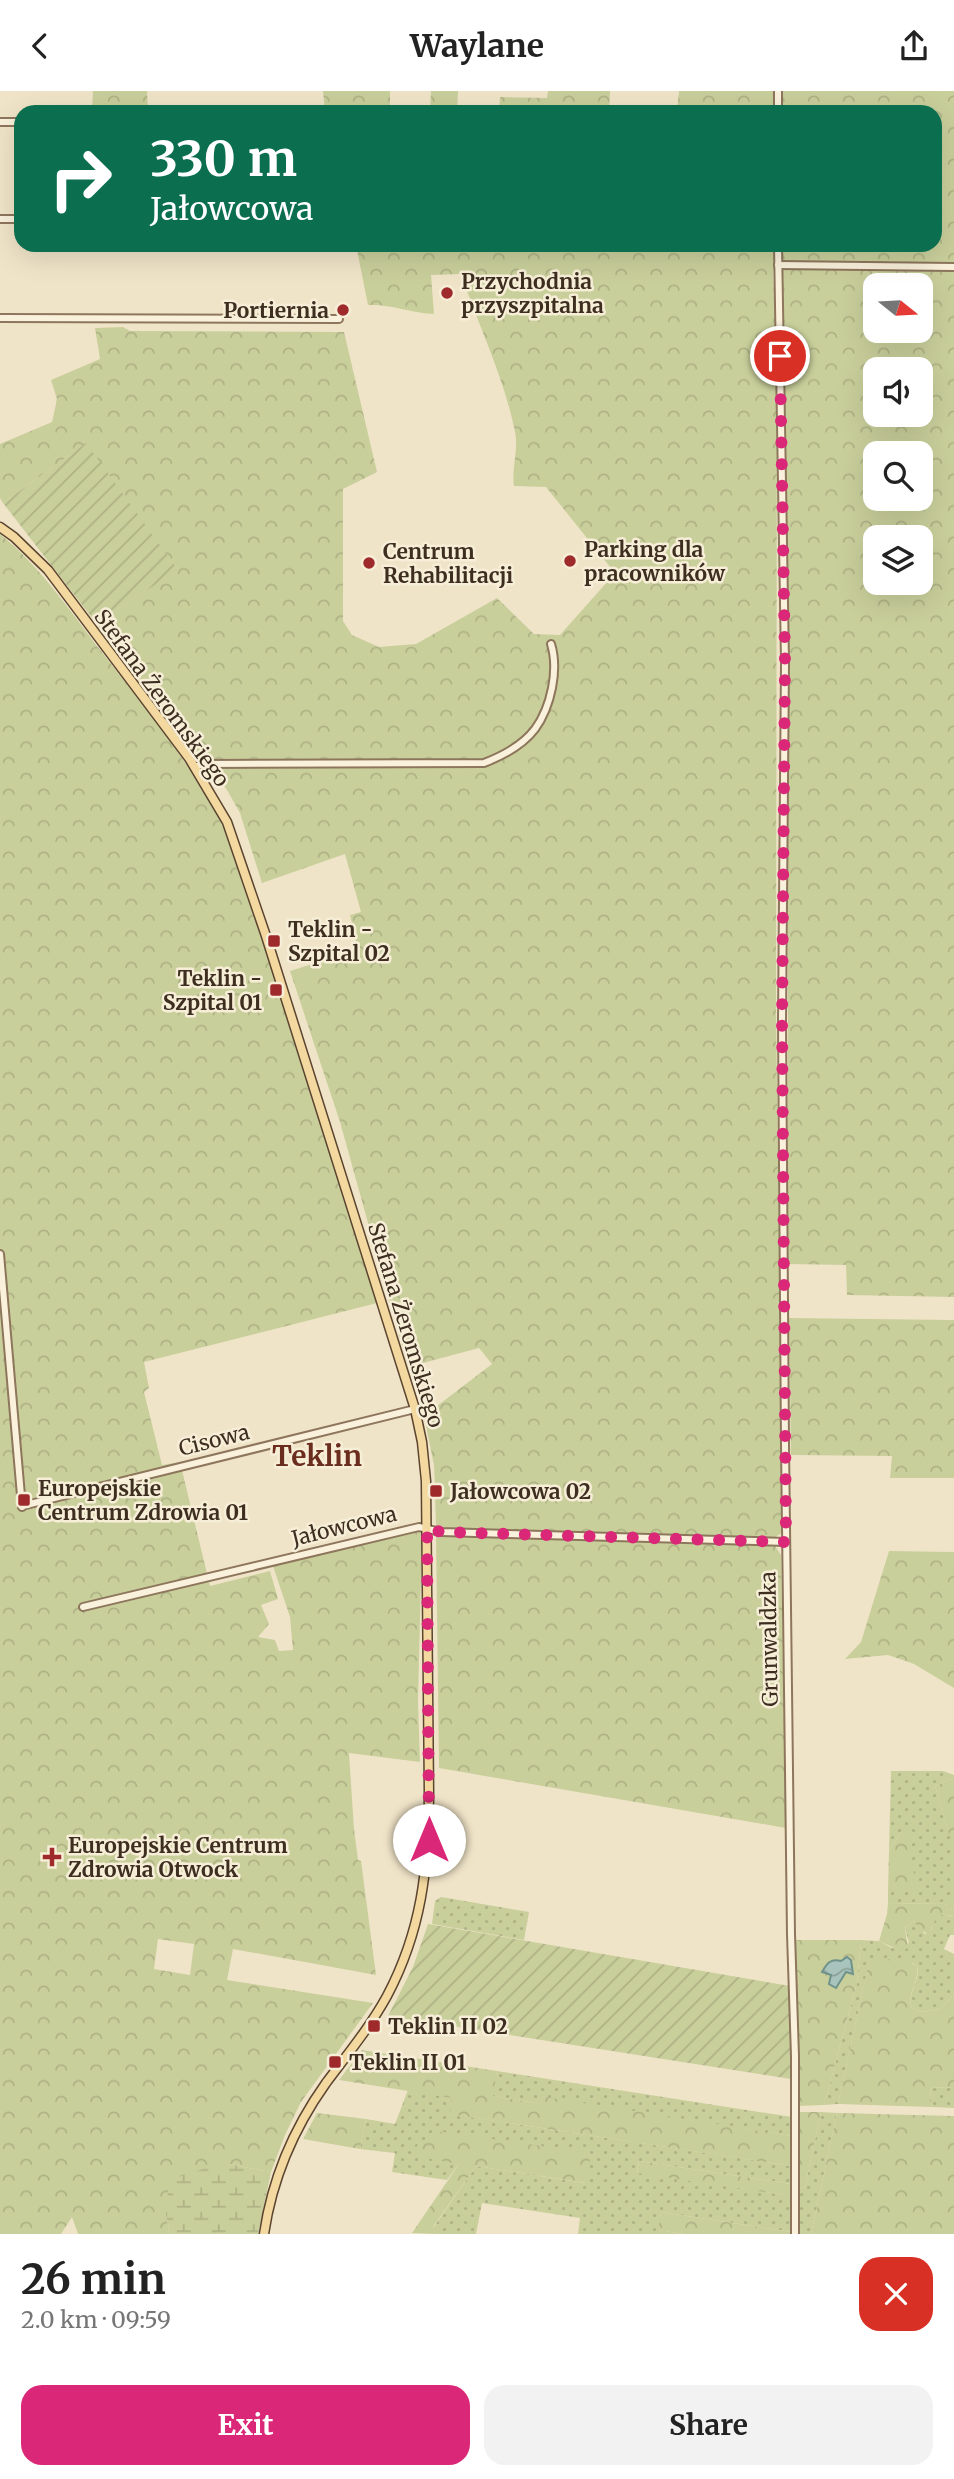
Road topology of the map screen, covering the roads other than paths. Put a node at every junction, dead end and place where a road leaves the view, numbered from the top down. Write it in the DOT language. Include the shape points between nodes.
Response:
graph roads {
  1 [pos="778,252"];
  2 [pos="778,265"];
  3 [pos="954,267"];
  4 [pos="0,317"];
  5 [pos="339,319"];
  6 [pos="0,527"];
  7 [pos="551,644"];
  8 [pos="194,767"];
  9 [pos="0,1254"];
  10 [pos="415,1409"];
  11 [pos="427,1528"];
  12 [pos="786,1542"];
  13 [pos="83,1607"];
  14 [pos="264,2234"];
  15 [pos="795,2234"];
  1 -- 2 [label="street, Grunwaldzka"];
  2 -- 3 [label="street"];
  2 -- 12 [label="street, Grunwaldzka" via="785,662"];
  4 -- 5 [label="street"];
  6 -- 8 [label="main road, Stefana Żeromskiego" via="48,570"];
  7 -- 8 [label="street" via="554,679 534,730 505,754 484,763"];
  8 -- 10 [label="main road, Stefana Żeromskiego" via="227,822"];
  9 -- 10 [label="street, Cisowa" via="22,1508"];
  10 -- 11 [label="main road, Stefana Żeromskiego" via="425,1468"];
  11 -- 12 [label="street, Jałowcowa"];
  11 -- 13 [label="street, Jałowcowa"];
  11 -- 14 [label="main road, Stefana Żeromskiego" via="429,1840 424,1892 402,1965 386,1998 308,2111 290,2145"];
  12 -- 15 [label="street, Grunwaldzka"];
}
